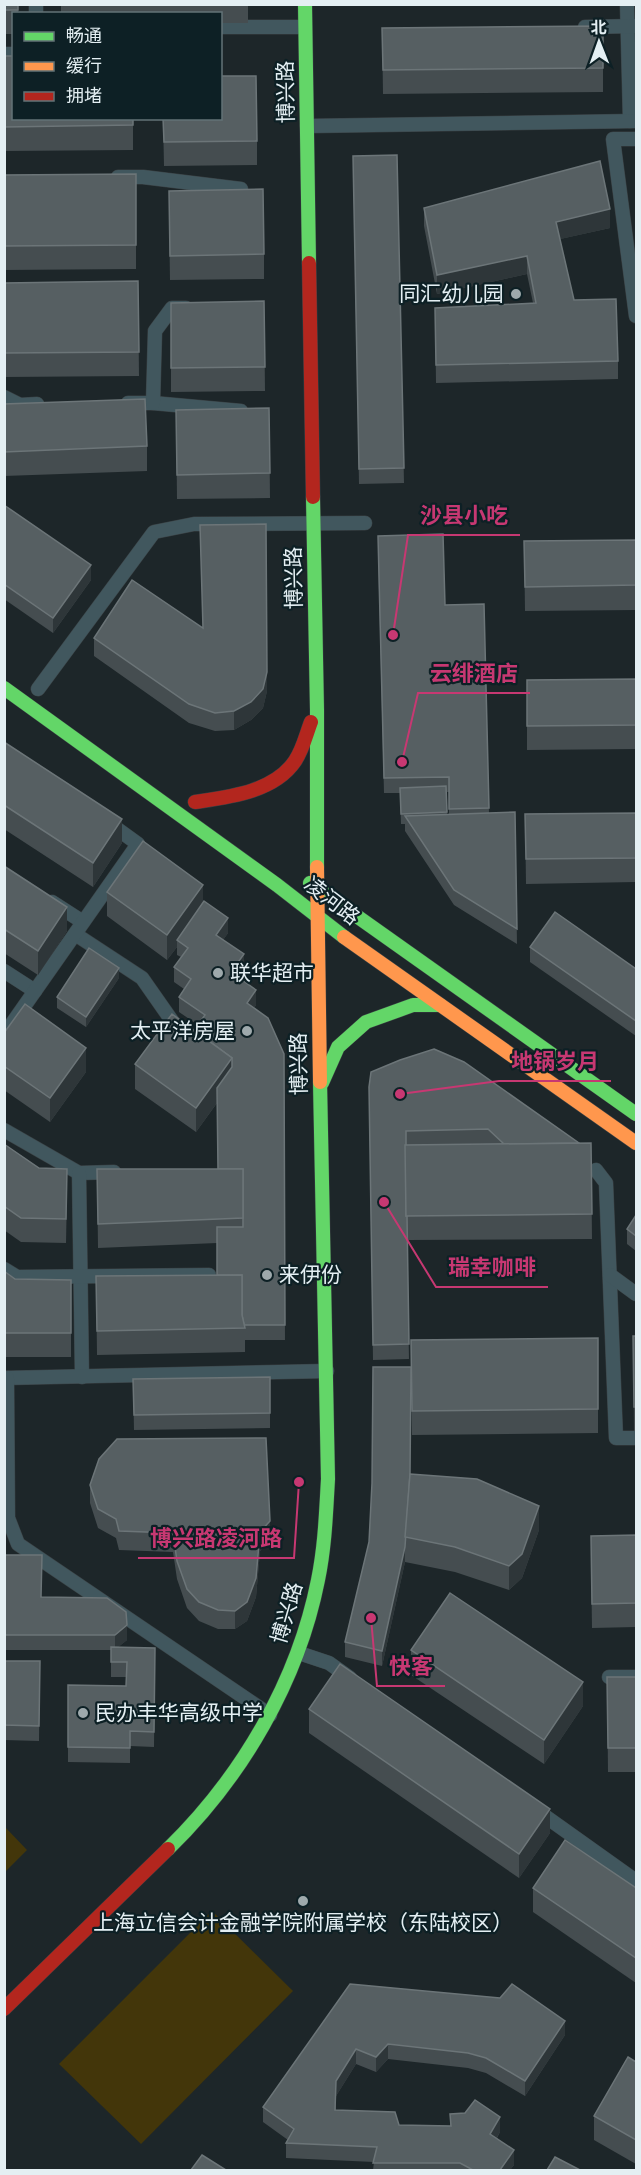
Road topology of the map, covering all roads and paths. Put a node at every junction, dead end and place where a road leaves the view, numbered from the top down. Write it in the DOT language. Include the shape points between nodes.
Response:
graph roads {
  1 [pos="305,4"];
  2 [pos="627,4"];
  3 [pos="632,26"];
  4 [pos="222,27"];
  5 [pos="305,27"];
  6 [pos="568,27"];
  7 [pos="633,121"];
  8 [pos="307,126"];
  9 [pos="636,139"];
  10 [pos="109,177"];
  11 [pos="241,189"];
  12 [pos="195,308"];
  13 [pos="636,316"];
  14 [pos="4,398"];
  15 [pos="153,403"];
  16 [pos="53,404"];
  17 [pos="109,404"];
  18 [pos="257,412"];
  19 [pos="314,523"];
  20 [pos="366,523"];
  21 [pos="4,687"];
  22 [pos="38,689"];
  23 [pos="317,710"];
  24 [pos="213,814"];
  25 [pos="99,817"];
  26 [pos="301,877"];
  27 [pos="316,888"];
  28 [pos="44,896"];
  29 [pos="317,916"];
  30 [pos="79,928"];
  31 [pos="4,971"];
  32 [pos="35,991"];
  33 [pos="440,1005"];
  34 [pos="177,1028"];
  35 [pos="4,1035"];
  36 [pos="321,1087"];
  37 [pos="636,1114"];
  38 [pos="4,1130"];
  39 [pos="636,1143"];
  40 [pos="596,1170"];
  41 [pos="126,1172"];
  42 [pos="79,1173"];
  43 [pos="4,1269"];
  44 [pos="209,1275"];
  45 [pos="610,1275"];
  46 [pos="80,1276"];
  47 [pos="636,1294"];
  48 [pos="327,1371"];
  49 [pos="82,1377"];
  50 [pos="6,1378"];
  51 [pos="636,1438"];
  52 [pos="299,1653"];
  53 [pos="609,1677"];
  54 [pos="636,1677"];
  55 [pos="357,1683"];
  56 [pos="270,1715"];
  57 [pos="521,1799"];
  58 [pos="636,1881"];
  59 [pos="4,2009"];
  1 -- 5 [label="street, 博兴路"];
  2 -- 3 [label="lane"];
  3 -- 6 [label="lane"];
  3 -- 7 [label="lane"];
  4 -- 5 [label="lane"];
  5 -- 8 [label="street, 博兴路"];
  7 -- 8 [label="lane"];
  8 -- 19 [label="street, 博兴路"];
  9 -- 13 [label="lane" via="613,139"];
  10 -- 11 [label="lane" via="144,177"];
  12 -- 15 [label="lane" via="172,308 155,331"];
  14 -- 16 [label="lane" via="20,405"];
  15 -- 17 [label="lane"];
  15 -- 18 [label="lane"];
  19 -- 20 [label="lane"];
  19 -- 22 [label="lane" via="194,524 154,532"];
  19 -- 23 [label="street, 博兴路"];
  21 -- 29 [label="street, 凌河路"];
  23 -- 24 [label="street" via="292,765 272,782 231,797 191,798"];
  23 -- 27 [label="street, 博兴路"];
  25 -- 30 [label="lane" via="138,844"];
  26 -- 27 [label="street, 凌河路"];
  27 -- 29 [label="street, 博兴路"];
  27 -- 37 [label="street, 凌河路"];
  28 -- 30 [label="lane"];
  29 -- 33 [label="street, 凌河路"];
  29 -- 36 [label="street, 博兴路"];
  30 -- 32 [label="lane"];
  30 -- 34 [label="lane" via="141,978"];
  31 -- 32 [label="lane"];
  32 -- 35 [label="lane"];
  33 -- 36 [label="street" via="413,1005 366,1022 338,1047"];
  33 -- 39 [label="street, 凌河路"];
  36 -- 48 [label="street, 博兴路"];
  38 -- 42 [label="lane"];
  40 -- 45 [label="lane" via="606,1183"];
  41 -- 42 [label="lane"];
  42 -- 46 [label="lane"];
  43 -- 46 [label="lane" via="17,1277"];
  44 -- 46 [label="lane"];
  45 -- 47 [label="lane"];
  45 -- 51 [label="lane" via="616,1438"];
  46 -- 49 [label="lane"];
  48 -- 49 [label="lane"];
  48 -- 52 [label="street, 博兴路" via="326,1530 317,1589"];
  49 -- 50 [label="lane"];
  50 -- 56 [label="lane" via="8,1518 18,1544"];
  52 -- 55 [label="lane" via="329,1663"];
  52 -- 56 [label="street, 博兴路"];
  53 -- 54 [label="lane"];
  56 -- 59 [label="street, 博兴路" via="241,1763 204,1812"];
  57 -- 58 [label="lane"];
}
